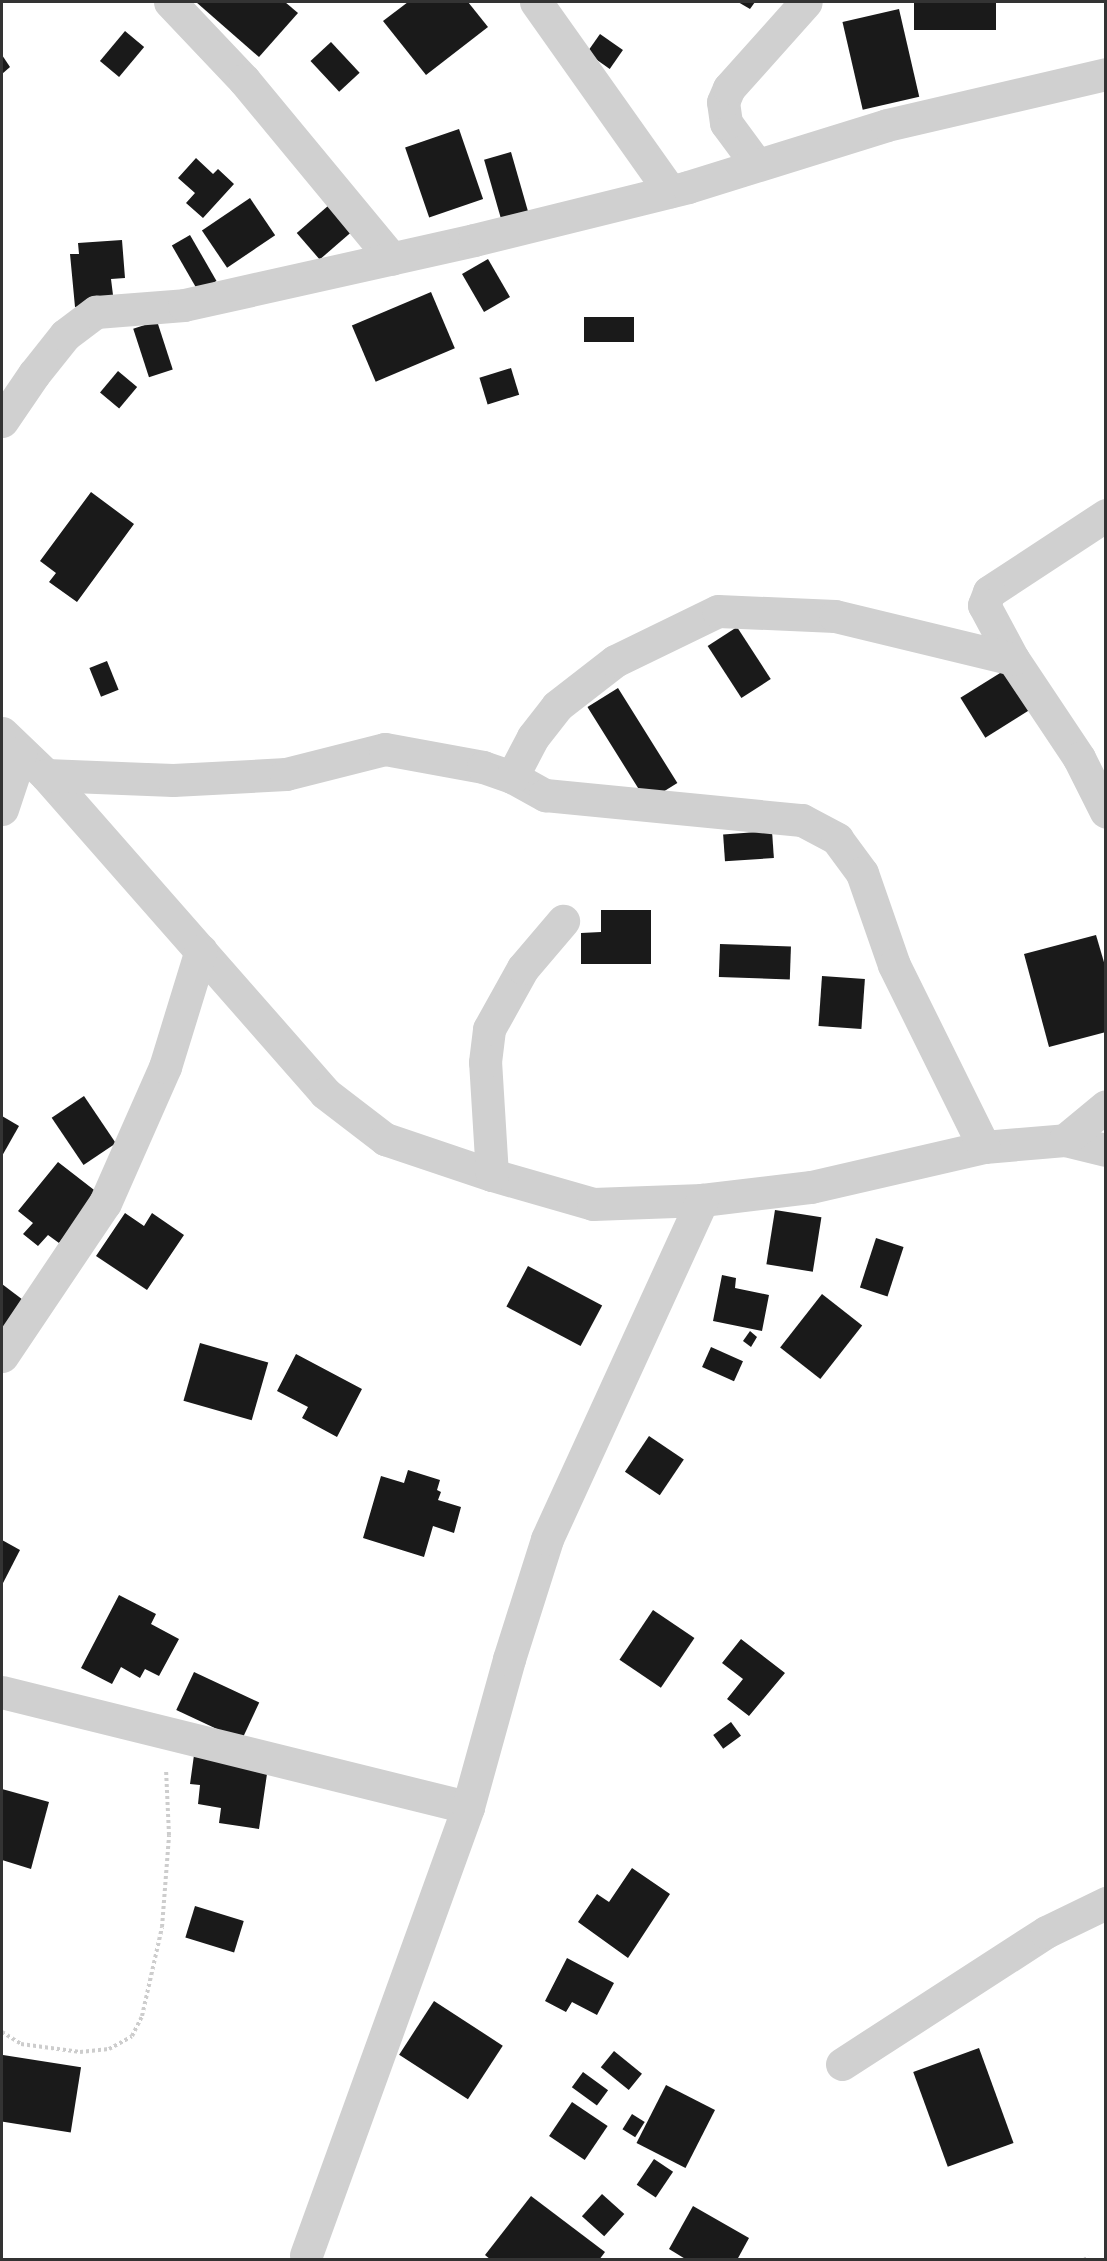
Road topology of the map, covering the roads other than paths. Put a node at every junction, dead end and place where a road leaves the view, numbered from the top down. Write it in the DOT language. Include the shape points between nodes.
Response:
graph roads {
  1 [pos="170,2"];
  2 [pos="536,2"];
  3 [pos="806,2"];
  4 [pos="1106,74"];
  5 [pos="758,165"];
  6 [pos="670,191"];
  7 [pos="392,259"];
  8 [pos="2,421"];
  9 [pos="1106,515"];
  10 [pos="1013,659"];
  11 [pos="11,742"];
  12 [pos="46,775"];
  13 [pos="512,777"];
  14 [pos="2,809"];
  15 [pos="1106,812"];
  16 [pos="563,921"];
  17 [pos="201,950"];
  18 [pos="1106,1106"];
  19 [pos="1065,1140"];
  20 [pos="984,1147"];
  21 [pos="1106,1150"];
  22 [pos="492,1175"];
  23 [pos="702,1200"];
  24 [pos="2,1356"];
  25 [pos="2,1692"];
  26 [pos="468,1807"];
  27 [pos="1106,1903"];
  28 [pos="842,2064"];
  29 [pos="306,2255"];
  1 -- 7 [label="street" via="244,80"];
  2 -- 6 [label="street"];
  3 -- 5 [label="street" via="729,88 723,102 726,123"];
  4 -- 5 [label="street" via="887,124"];
  5 -- 6 [label="street"];
  6 -- 7 [label="street"];
  7 -- 8 [label="street" via="184,305 96,312 65,335"];
  9 -- 10 [label="street" via="989,592 984,604"];
  10 -- 13 [label="street" via="835,616 718,611 615,661 557,706 533,737"];
  10 -- 15 [label="street" via="1079,758"];
  11 -- 12 [label="street"];
  11 -- 14 [label="street"];
  12 -- 13 [label="street" via="173,780 286,774 385,749 483,767"];
  12 -- 17 [label="street"];
  13 -- 20 [label="street" via="545,795 802,820 837,839 862,873 894,965"];
  16 -- 22 [label="street" via="523,968 489,1029 485,1062"];
  17 -- 22 [label="street" via="325,1093 386,1139"];
  17 -- 24 [label="street" via="165,1067 105,1203"];
  18 -- 19 [label="street"];
  19 -- 20 [label="street"];
  19 -- 21 [label="street"];
  20 -- 23 [label="street" via="811,1187"];
  22 -- 23 [label="street" via="593,1204"];
  23 -- 26 [label="street" via="546,1539"];
  25 -- 26 [label="street"];
  26 -- 29 [label="street"];
  27 -- 28 [label="street" via="1046,1932"];
}
